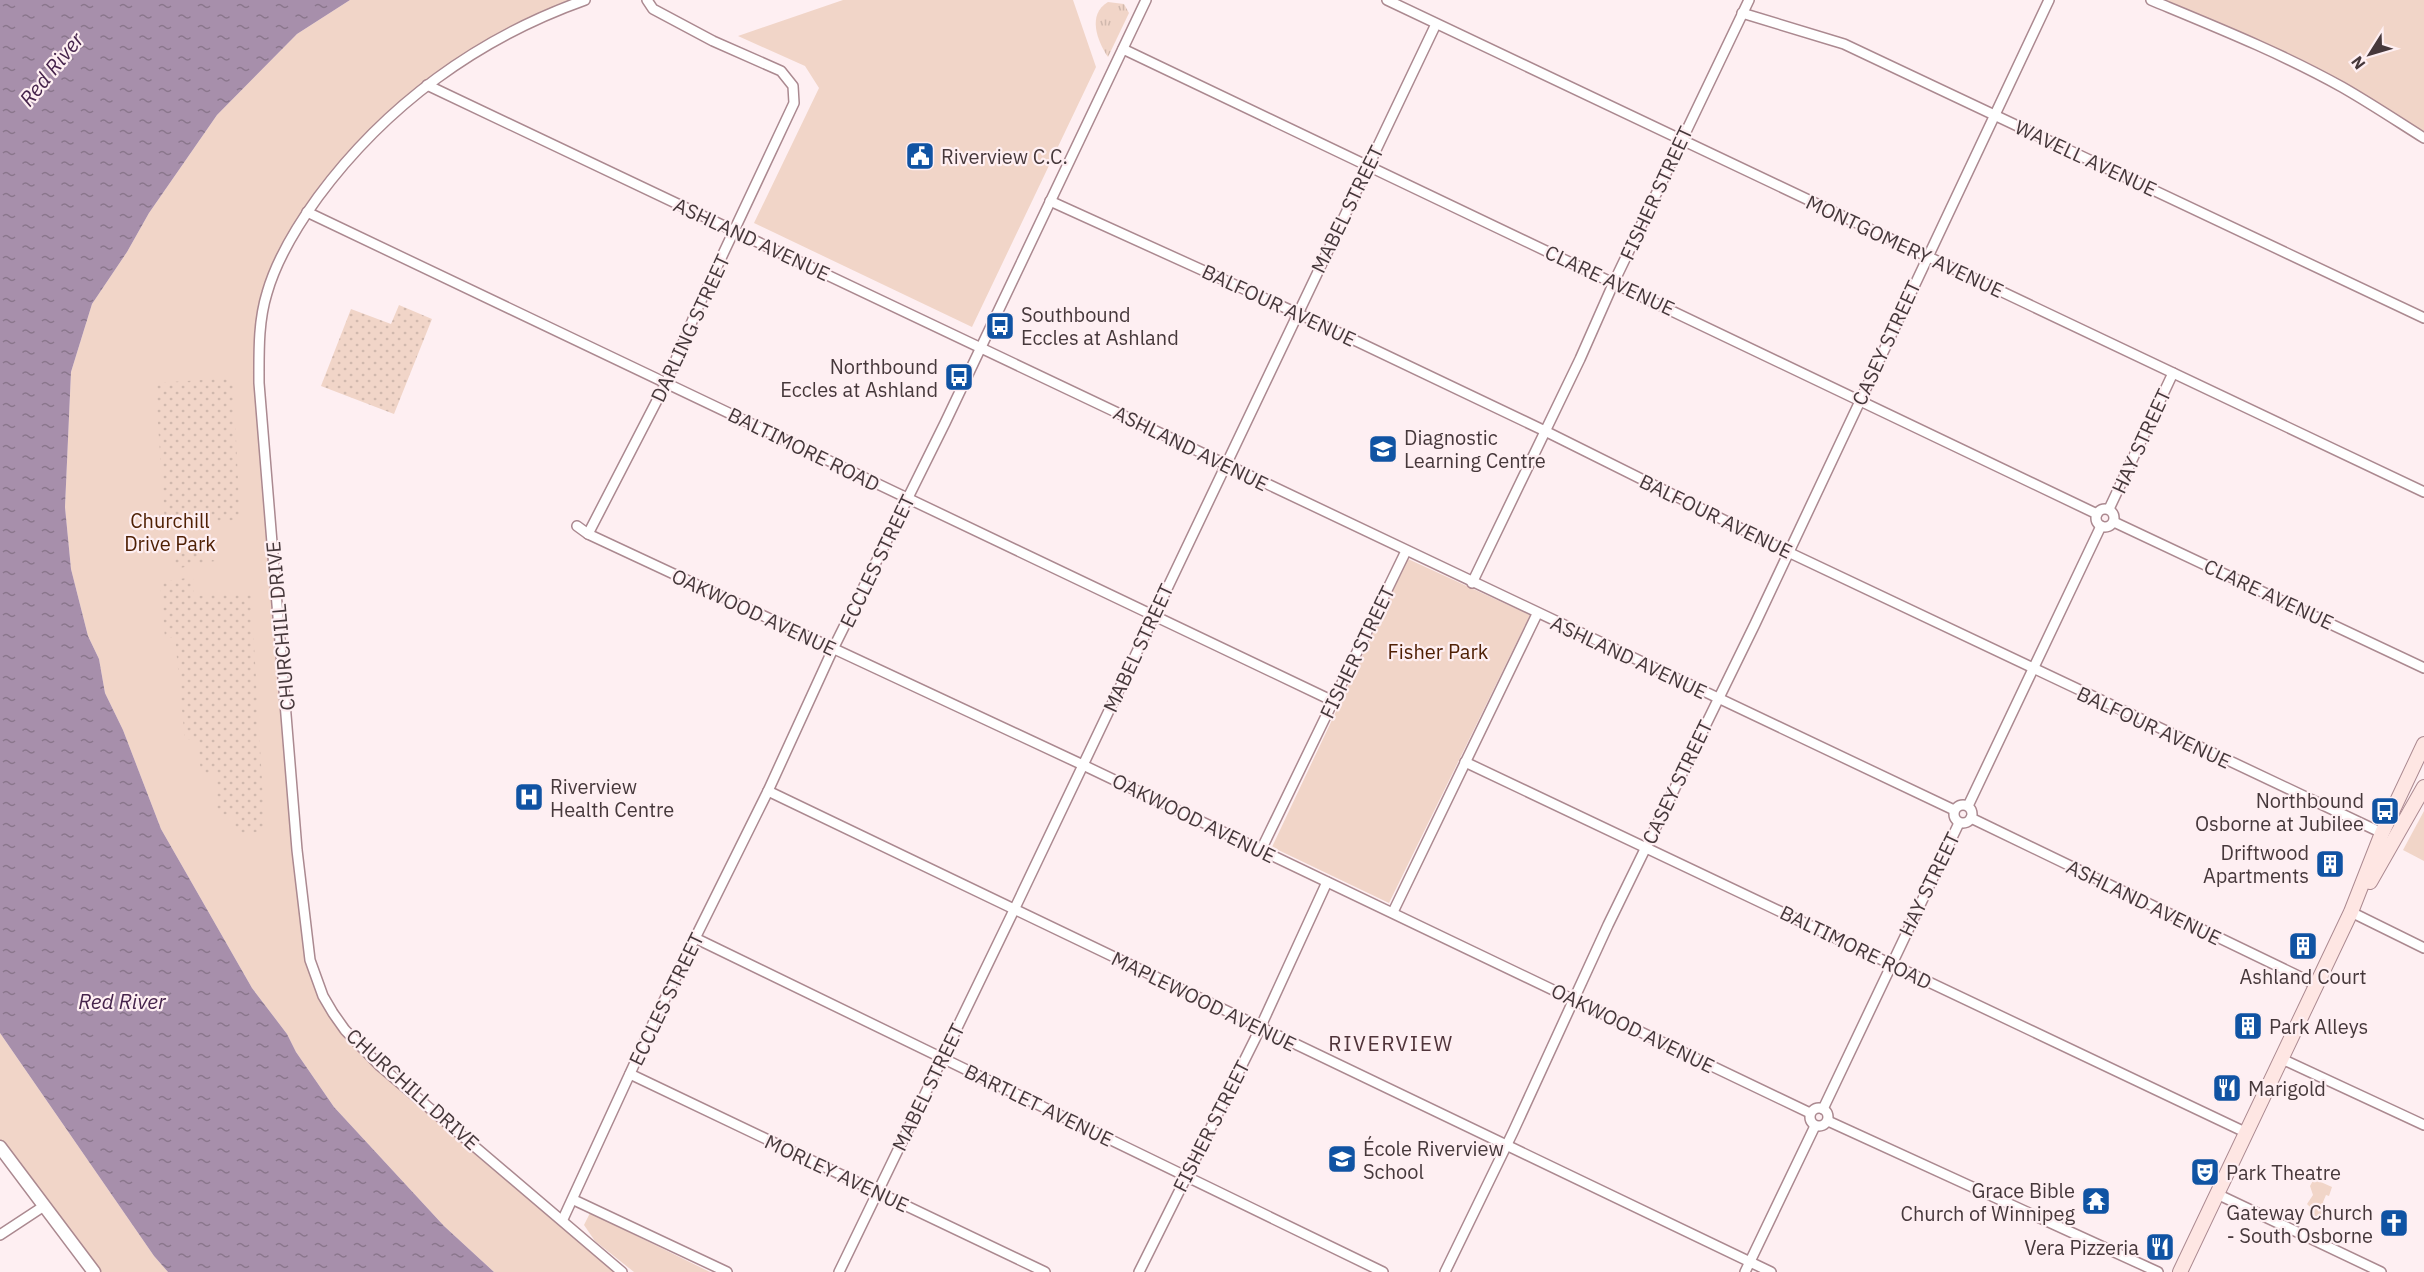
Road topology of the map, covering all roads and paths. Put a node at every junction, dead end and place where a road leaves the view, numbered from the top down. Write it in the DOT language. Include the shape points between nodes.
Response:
graph roads {
  1 [pos="585,0"];
  2 [pos="647,0"];
  3 [pos="1146,0"];
  4 [pos="1387,0"];
  5 [pos="1749,0"];
  6 [pos="2049,0"];
  7 [pos="2151,0"];
  8 [pos="1742,12"];
  9 [pos="1436,24"];
  10 [pos="1123,49"];
  11 [pos="427,86"];
  12 [pos="1995,115"];
  13 [pos="2424,138"];
  14 [pos="1681,140"];
  15 [pos="1368,167"];
  16 [pos="1050,201"];
  17 [pos="307,212"];
  18 [pos="735,231"];
  19 [pos="1927,257"];
  20 [pos="1614,282"];
  21 [pos="1297,313"];
  22 [pos="2424,318"];
  23 [pos="980,348"];
  24 [pos="2173,374"];
  25 [pos="666,383"];
  26 [pos="1860,399"];
  27 [pos="1545,431"];
  28 [pos="1226,465"];
  29 [pos="2424,492"];
  30 [pos="908,499"];
  31 [pos="2109,509"];
  32 [pos="2097,514"];
  33 [pos="2114,522"];
  34 [pos="577,526"];
  35 [pos="2101,526"];
  36 [pos="588,534"];
  37 [pos="1406,551"];
  38 [pos="1788,552"];
  39 [pos="1472,583"];
  40 [pos="1537,614"];
  41 [pos="1154,615"];
  42 [pos="833,649"];
  43 [pos="2424,668"];
  44 [pos="2033,670"];
  45 [pos="1718,699"];
  46 [pos="1333,701"];
  47 [pos="2422,751"];
  48 [pos="1465,762"];
  49 [pos="1083,765"];
  50 [pos="2424,787"];
  51 [pos="768,791"];
  52 [pos="1968,806"];
  53 [pos="1954,810"];
  54 [pos="1971,818"];
  55 [pos="1959,823"];
  56 [pos="2382,834"];
  57 [pos="1646,847"];
  58 [pos="1261,850"];
  59 [pos="1327,882"];
  60 [pos="1014,910"];
  61 [pos="1393,912"];
  62 [pos="2351,912"];
  63 [pos="695,938"];
  64 [pos="2424,948"];
  65 [pos="1891,964"];
  66 [pos="2317,985"];
  67 [pos="1574,1000"];
  68 [pos="1260,1028"];
  69 [pos="941,1058"];
  70 [pos="2282,1059"];
  71 [pos="630,1074"];
  72 [pos="1823,1109"];
  73 [pos="1810,1113"];
  74 [pos="1828,1121"];
  75 [pos="2424,1125"];
  76 [pos="1815,1126"];
  77 [pos="2247,1133"];
  78 [pos="1506,1146"];
  79 [pos="0,1147"];
  80 [pos="1185,1176"];
  81 [pos="878,1191"];
  82 [pos="2217,1194"];
  83 [pos="574,1200"];
  84 [pos="44,1206"];
  85 [pos="563,1219"];
  86 [pos="0,1235"];
  87 [pos="1750,1261"];
  88 [pos="94,1272"];
  89 [pos="622,1272"];
  90 [pos="727,1272"];
  91 [pos="839,1272"];
  92 [pos="1045,1272"];
  93 [pos="1139,1272"];
  94 [pos="1383,1272"];
  95 [pos="1445,1272"];
  96 [pos="1745,1272"];
  97 [pos="1771,1272"];
  98 [pos="2158,1272"];
  99 [pos="2181,1272"];
  100 [pos="2381,1272"];
  1 -- 11 [label="street, CHURCHILL DRIVE" via="499,37"];
  2 -- 18 [label="street, DARLING STREET" via="653,9 781,71 793,86 794,103"];
  3 -- 10 [label="street, ECCLES STREET"];
  4 -- 9 [label="street, MONTGOMERY AVENUE"];
  5 -- 8 [label="street, FISHER STREET"];
  6 -- 12 [label="street, CASEY STREET"];
  7 -- 13 [label="street" via="2287,59"];
  8 -- 12 [label="street, WAVELL AVENUE" via="1844,45"];
  8 -- 14 [label="street, FISHER STREET"];
  9 -- 14 [label="street, MONTGOMERY AVENUE"];
  9 -- 15 [label="street, MABEL STREET"];
  10 -- 15 [label="street, CLARE AVENUE"];
  10 -- 16 [label="street, ECCLES STREET"];
  11 -- 17 [label="street, CHURCHILL DRIVE" via="368,137"];
  11 -- 18 [label="street, ASHLAND AVENUE"];
  12 -- 19 [label="street, CASEY STREET"];
  12 -- 22 [label="street, WAVELL AVENUE"];
  14 -- 19 [label="street, MONTGOMERY AVENUE"];
  14 -- 20 [label="street, FISHER STREET"];
  15 -- 20 [label="street, CLARE AVENUE"];
  15 -- 21 [label="street, MABEL STREET"];
  16 -- 21 [label="street, BALFOUR AVENUE"];
  16 -- 23 [label="street, ECCLES STREET"];
  17 -- 25 [label="street, BALTIMORE ROAD"];
  17 -- 85 [label="street, CHURCHILL DRIVE" via="287,244 267,293 259,338 259,383 297,850 310,960 333,1013 366,1052"];
  18 -- 23 [label="street, ASHLAND AVENUE"];
  18 -- 25 [label="street, DARLING STREET"];
  19 -- 24 [label="street, MONTGOMERY AVENUE"];
  19 -- 26 [label="street, CASEY STREET"];
  20 -- 26 [label="street, CLARE AVENUE"];
  20 -- 27 [label="street, FISHER STREET"];
  21 -- 27 [label="street, BALFOUR AVENUE"];
  21 -- 28 [label="street, MABEL STREET"];
  23 -- 28 [label="street, ASHLAND AVENUE"];
  23 -- 30 [label="street, ECCLES STREET"];
  24 -- 29 [label="street, MONTGOMERY AVENUE"];
  24 -- 31 [label="street, HAY STREET"];
  25 -- 30 [label="street, BALTIMORE ROAD"];
  25 -- 36 [label="street, DARLING STREET"];
  26 -- 32 [label="street, CLARE AVENUE"];
  26 -- 38 [label="street, CASEY STREET"];
  27 -- 38 [label="street, BALFOUR AVENUE"];
  27 -- 39 [label="street, FISHER STREET"];
  28 -- 37 [label="street, ASHLAND AVENUE"];
  28 -- 41 [label="street, MABEL STREET"];
  30 -- 41 [label="street, BALTIMORE ROAD"];
  30 -- 42 [label="street, ECCLES STREET"];
  31 -- 32 [label="street"];
  31 -- 33 [label="street"];
  32 -- 35 [label="street" via="2096,521"];
  33 -- 35 [label="street"];
  33 -- 43 [label="street, CLARE AVENUE"];
  34 -- 36 [label="street, OAKWOOD AVENUE"];
  35 -- 44 [label="street"];
  36 -- 42 [label="street, OAKWOOD AVENUE"];
  37 -- 39 [label="street, ASHLAND AVENUE"];
  37 -- 46 [label="street, FISHER STREET"];
  38 -- 44 [label="street, BALFOUR AVENUE"];
  38 -- 45 [label="street, CASEY STREET"];
  39 -- 40 [label="street, ASHLAND AVENUE"];
  40 -- 45 [label="street, ASHLAND AVENUE"];
  40 -- 48 [label="street"];
  41 -- 46 [label="street, BALTIMORE ROAD"];
  41 -- 49 [label="street, MABEL STREET"];
  42 -- 49 [label="street, OAKWOOD AVENUE"];
  42 -- 51 [label="street, ECCLES STREET"];
  44 -- 52 [label="street"];
  44 -- 56 [label="street, BALFOUR AVENUE"];
  45 -- 53 [label="street, ASHLAND AVENUE"];
  45 -- 57 [label="street, CASEY STREET"];
  46 -- 58 [label="street, FISHER STREET"];
  47 -- 56 [label="main road"];
  48 -- 57 [label="street, BALTIMORE ROAD"];
  48 -- 61 [label="street"];
  49 -- 58 [label="street, OAKWOOD AVENUE"];
  49 -- 60 [label="street, MABEL STREET"];
  50 -- 62 [label="main road"];
  51 -- 60 [label="street, MAPLEWOOD AVENUE"];
  51 -- 63 [label="street, ECCLES STREET"];
  52 -- 53 [label="street"];
  52 -- 54 [label="street"];
  53 -- 55 [label="street"];
  54 -- 55 [label="street"];
  54 -- 66 [label="street, ASHLAND AVENUE"];
  55 -- 65 [label="street, HAY STREET"];
  56 -- 62 [label="main road"];
  57 -- 65 [label="street, BALTIMORE ROAD"];
  57 -- 67 [label="street, CASEY STREET"];
  58 -- 59 [label="street, OAKWOOD AVENUE"];
  59 -- 61 [label="street, OAKWOOD AVENUE"];
  59 -- 68 [label="street, FISHER STREET"];
  60 -- 68 [label="street, MAPLEWOOD AVENUE"];
  60 -- 69 [label="street, MABEL STREET"];
  61 -- 67 [label="street, OAKWOOD AVENUE"];
  62 -- 64 [label="street"];
  62 -- 66 [label="main road"];
  63 -- 69 [label="street, BARTLET AVENUE"];
  63 -- 71 [label="street, ECCLES STREET"];
  65 -- 72 [label="street, HAY STREET"];
  65 -- 77 [label="street, BALTIMORE ROAD"];
  66 -- 70 [label="main road"];
  67 -- 73 [label="street, OAKWOOD AVENUE"];
  67 -- 78 [label="street, CASEY STREET"];
  68 -- 78 [label="street, MAPLEWOOD AVENUE"];
  68 -- 80 [label="street, FISHER STREET"];
  69 -- 80 [label="street, BARTLET AVENUE"];
  69 -- 81 [label="street, MABEL STREET"];
  70 -- 75 [label="street"];
  70 -- 77 [label="main road"];
  71 -- 81 [label="street, MORLEY AVENUE"];
  71 -- 83 [label="street, ECCLES STREET"];
  72 -- 73 [label="street"];
  72 -- 74 [label="street"];
  73 -- 76 [label="street"];
  74 -- 76 [label="street"];
  74 -- 98 [label="street"];
  76 -- 87 [label="street"];
  77 -- 82 [label="main road"];
  78 -- 87 [label="street, MAPLEWOOD AVENUE"];
  78 -- 95 [label="street, CASEY STREET"];
  79 -- 84 [label="street"];
  80 -- 93 [label="street, FISHER STREET"];
  80 -- 94 [label="street, BARTLET AVENUE"];
  81 -- 91 [label="street, MABEL STREET"];
  81 -- 92 [label="street, MORLEY AVENUE"];
  82 -- 99 [label="main road"];
  82 -- 100 [label="street"];
  83 -- 85 [label="street, ECCLES STREET"];
  83 -- 90 [label="street"];
  84 -- 86 [label="street"];
  84 -- 88 [label="street"];
  85 -- 89 [label="street, CHURCHILL DRIVE"];
  87 -- 96 [label="street"];
  87 -- 97 [label="street, MAPLEWOOD AVENUE"];
}
